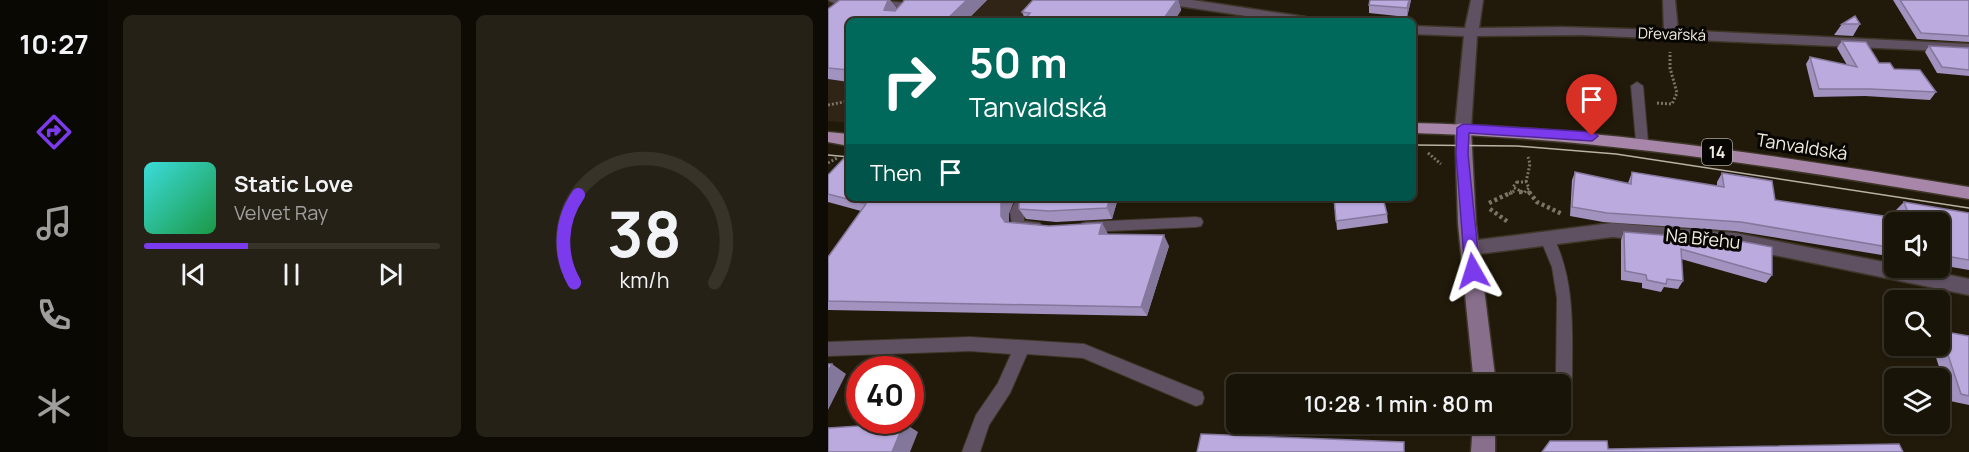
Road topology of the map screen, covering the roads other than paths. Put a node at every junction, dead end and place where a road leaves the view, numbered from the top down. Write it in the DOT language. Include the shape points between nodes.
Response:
graph roads {
  1 [pos="832,0"];
  2 [pos="1477,0"];
  3 [pos="1669,0"];
  4 [pos="1179,2"];
  5 [pos="901,18"];
  6 [pos="1286,18"];
  7 [pos="1416,30"];
  8 [pos="1471,32"];
  9 [pos="1671,33"];
  10 [pos="1969,48"];
  11 [pos="1637,86"];
  12 [pos="1416,128"];
  13 [pos="1463,128"];
  14 [pos="828,137"];
  15 [pos="846,140"];
  16 [pos="1642,142"];
  17 [pos="1969,193"];
  18 [pos="1022,201"];
  19 [pos="1196,222"];
  20 [pos="1047,228"];
  21 [pos="1068,228"];
  22 [pos="1547,238"];
  23 [pos="1470,248"];
  24 [pos="1969,287"];
  25 [pos="1022,347"];
  26 [pos="828,349"];
  27 [pos="1484,374"];
  28 [pos="1564,374"];
  29 [pos="1196,398"];
  30 [pos="1484,434"];
  31 [pos="971,452"];
  32 [pos="1483,452"];
  1 -- 5 [label="lane" via="904,5"];
  2 -- 8 [label="street"];
  3 -- 9 [label="street"];
  4 -- 6 [label="street"];
  7 -- 8 [label="street, Dřevařská"];
  8 -- 9 [label="street, Dřevařská" via="1530,29"];
  8 -- 13 [label="street"];
  9 -- 10 [label="street, Dřevařská"];
  11 -- 16 [label="lane"];
  12 -- 13 [label="main road, Tanvaldská / 14"];
  13 -- 16 [label="main road, Tanvaldská / 14"];
  13 -- 23 [label="street"];
  14 -- 15 [label="main road"];
  16 -- 17 [label="main road, Tanvaldská / 14"];
  18 -- 20 [label="lane" via="1017,212 1018,226"];
  19 -- 21 [label="lane"];
  22 -- 23 [label="street, Na Břehu"];
  22 -- 24 [label="street, Na Břehu" via="1612,230 1735,240"];
  22 -- 28 [label="lane" via="1559,267 1564,298"];
  23 -- 27 [label="street"];
  25 -- 26 [label="lane" via="970,344"];
  25 -- 29 [label="lane" via="1084,351"];
  25 -- 31 [label="lane" via="1004,388 982,421"];
  30 -- 32 [label="street"];
}
